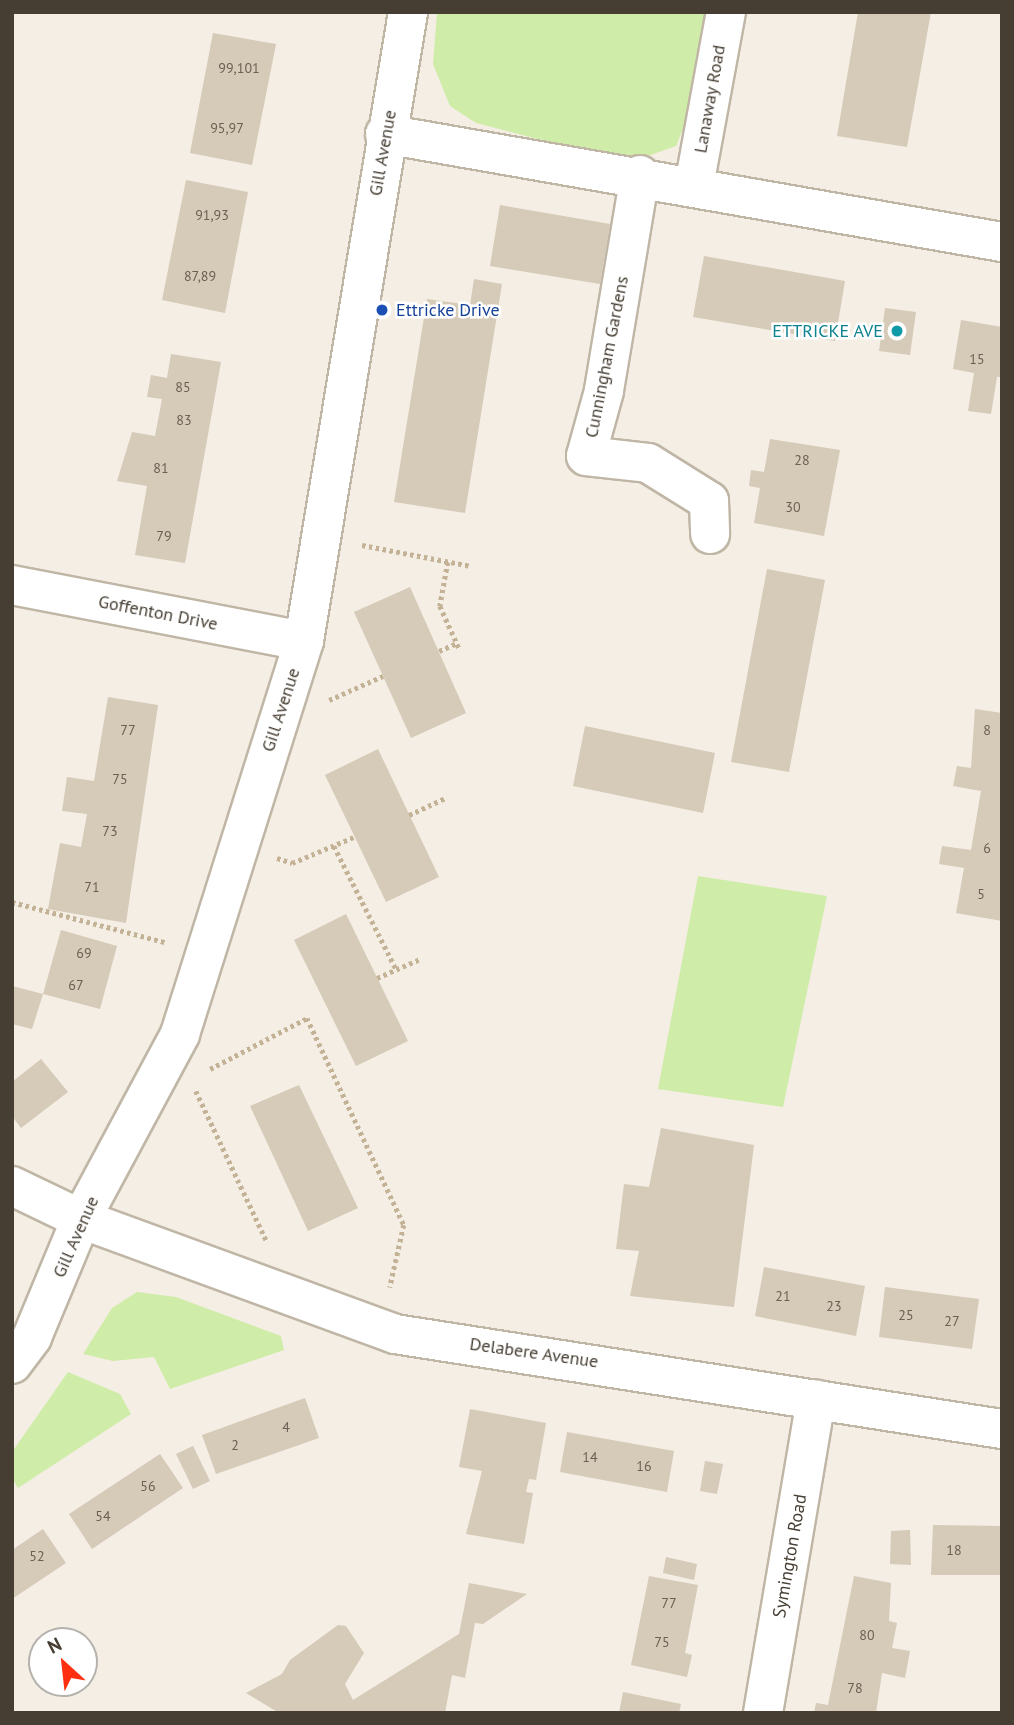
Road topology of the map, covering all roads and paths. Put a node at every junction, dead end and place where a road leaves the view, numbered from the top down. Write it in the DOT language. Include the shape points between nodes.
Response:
graph roads {
  1 [pos="408,12"];
  2 [pos="726,12"];
  3 [pos="385,134"];
  4 [pos="640,175"];
  5 [pos="694,186"];
  6 [pos="1002,242"];
  7 [pos="710,534"];
  8 [pos="320,536"];
  9 [pos="447,562"];
  10 [pos="471,566"];
  11 [pos="12,585"];
  12 [pos="304,641"];
  13 [pos="439,651"];
  14 [pos="445,798"];
  15 [pos="409,815"];
  16 [pos="354,837"];
  17 [pos="237,842"];
  18 [pos="334,846"];
  19 [pos="12,902"];
  20 [pos="203,952"];
  21 [pos="420,959"];
  22 [pos="396,970"];
  23 [pos="377,978"];
  24 [pos="174,1045"];
  25 [pos="190,1080"];
  26 [pos="12,1186"];
  27 [pos="81,1219"];
  28 [pos="292,1296"];
  29 [pos="380,1328"];
  30 [pos="12,1364"];
  31 [pos="816,1399"];
  32 [pos="1002,1429"];
  33 [pos="763,1713"];
  1 -- 3 [label="street, Gill Avenue"];
  2 -- 5 [label="street, Lanaway Road"];
  3 -- 4 [label="street"];
  3 -- 8 [label="street, Gill Avenue"];
  4 -- 5 [label="street"];
  4 -- 7 [label="street, Cunningham Gardens" via="604,391 586,456 648,463 709,501"];
  5 -- 6 [label="street"];
  8 -- 9 [label="path"];
  8 -- 12 [label="street, Gill Avenue"];
  9 -- 10 [label="path"];
  9 -- 13 [label="path" via="440,606 458,646"];
  11 -- 12 [label="street, Goffenton Drive"];
  12 -- 17 [label="street, Gill Avenue"];
  14 -- 15 [label="path"];
  16 -- 18 [label="path"];
  17 -- 18 [label="path" via="292,863"];
  17 -- 20 [label="street, Gill Avenue"];
  18 -- 22 [label="path"];
  19 -- 20 [label="path"];
  20 -- 24 [label="street, Gill Avenue"];
  21 -- 22 [label="path"];
  22 -- 23 [label="path"];
  24 -- 25 [label="path"];
  24 -- 27 [label="street, Gill Avenue"];
  25 -- 28 [label="path"];
  25 -- 29 [label="path" via="307,1018 404,1225"];
  26 -- 27 [label="street, Delabere Avenue"];
  27 -- 28 [label="street, Delabere Avenue"];
  27 -- 30 [label="street, Gill Avenue" via="32,1337"];
  28 -- 29 [label="street, Delabere Avenue"];
  29 -- 31 [label="street, Delabere Avenue"];
  31 -- 32 [label="street, Delabere Avenue"];
  31 -- 33 [label="street, Symington Road"];
}
